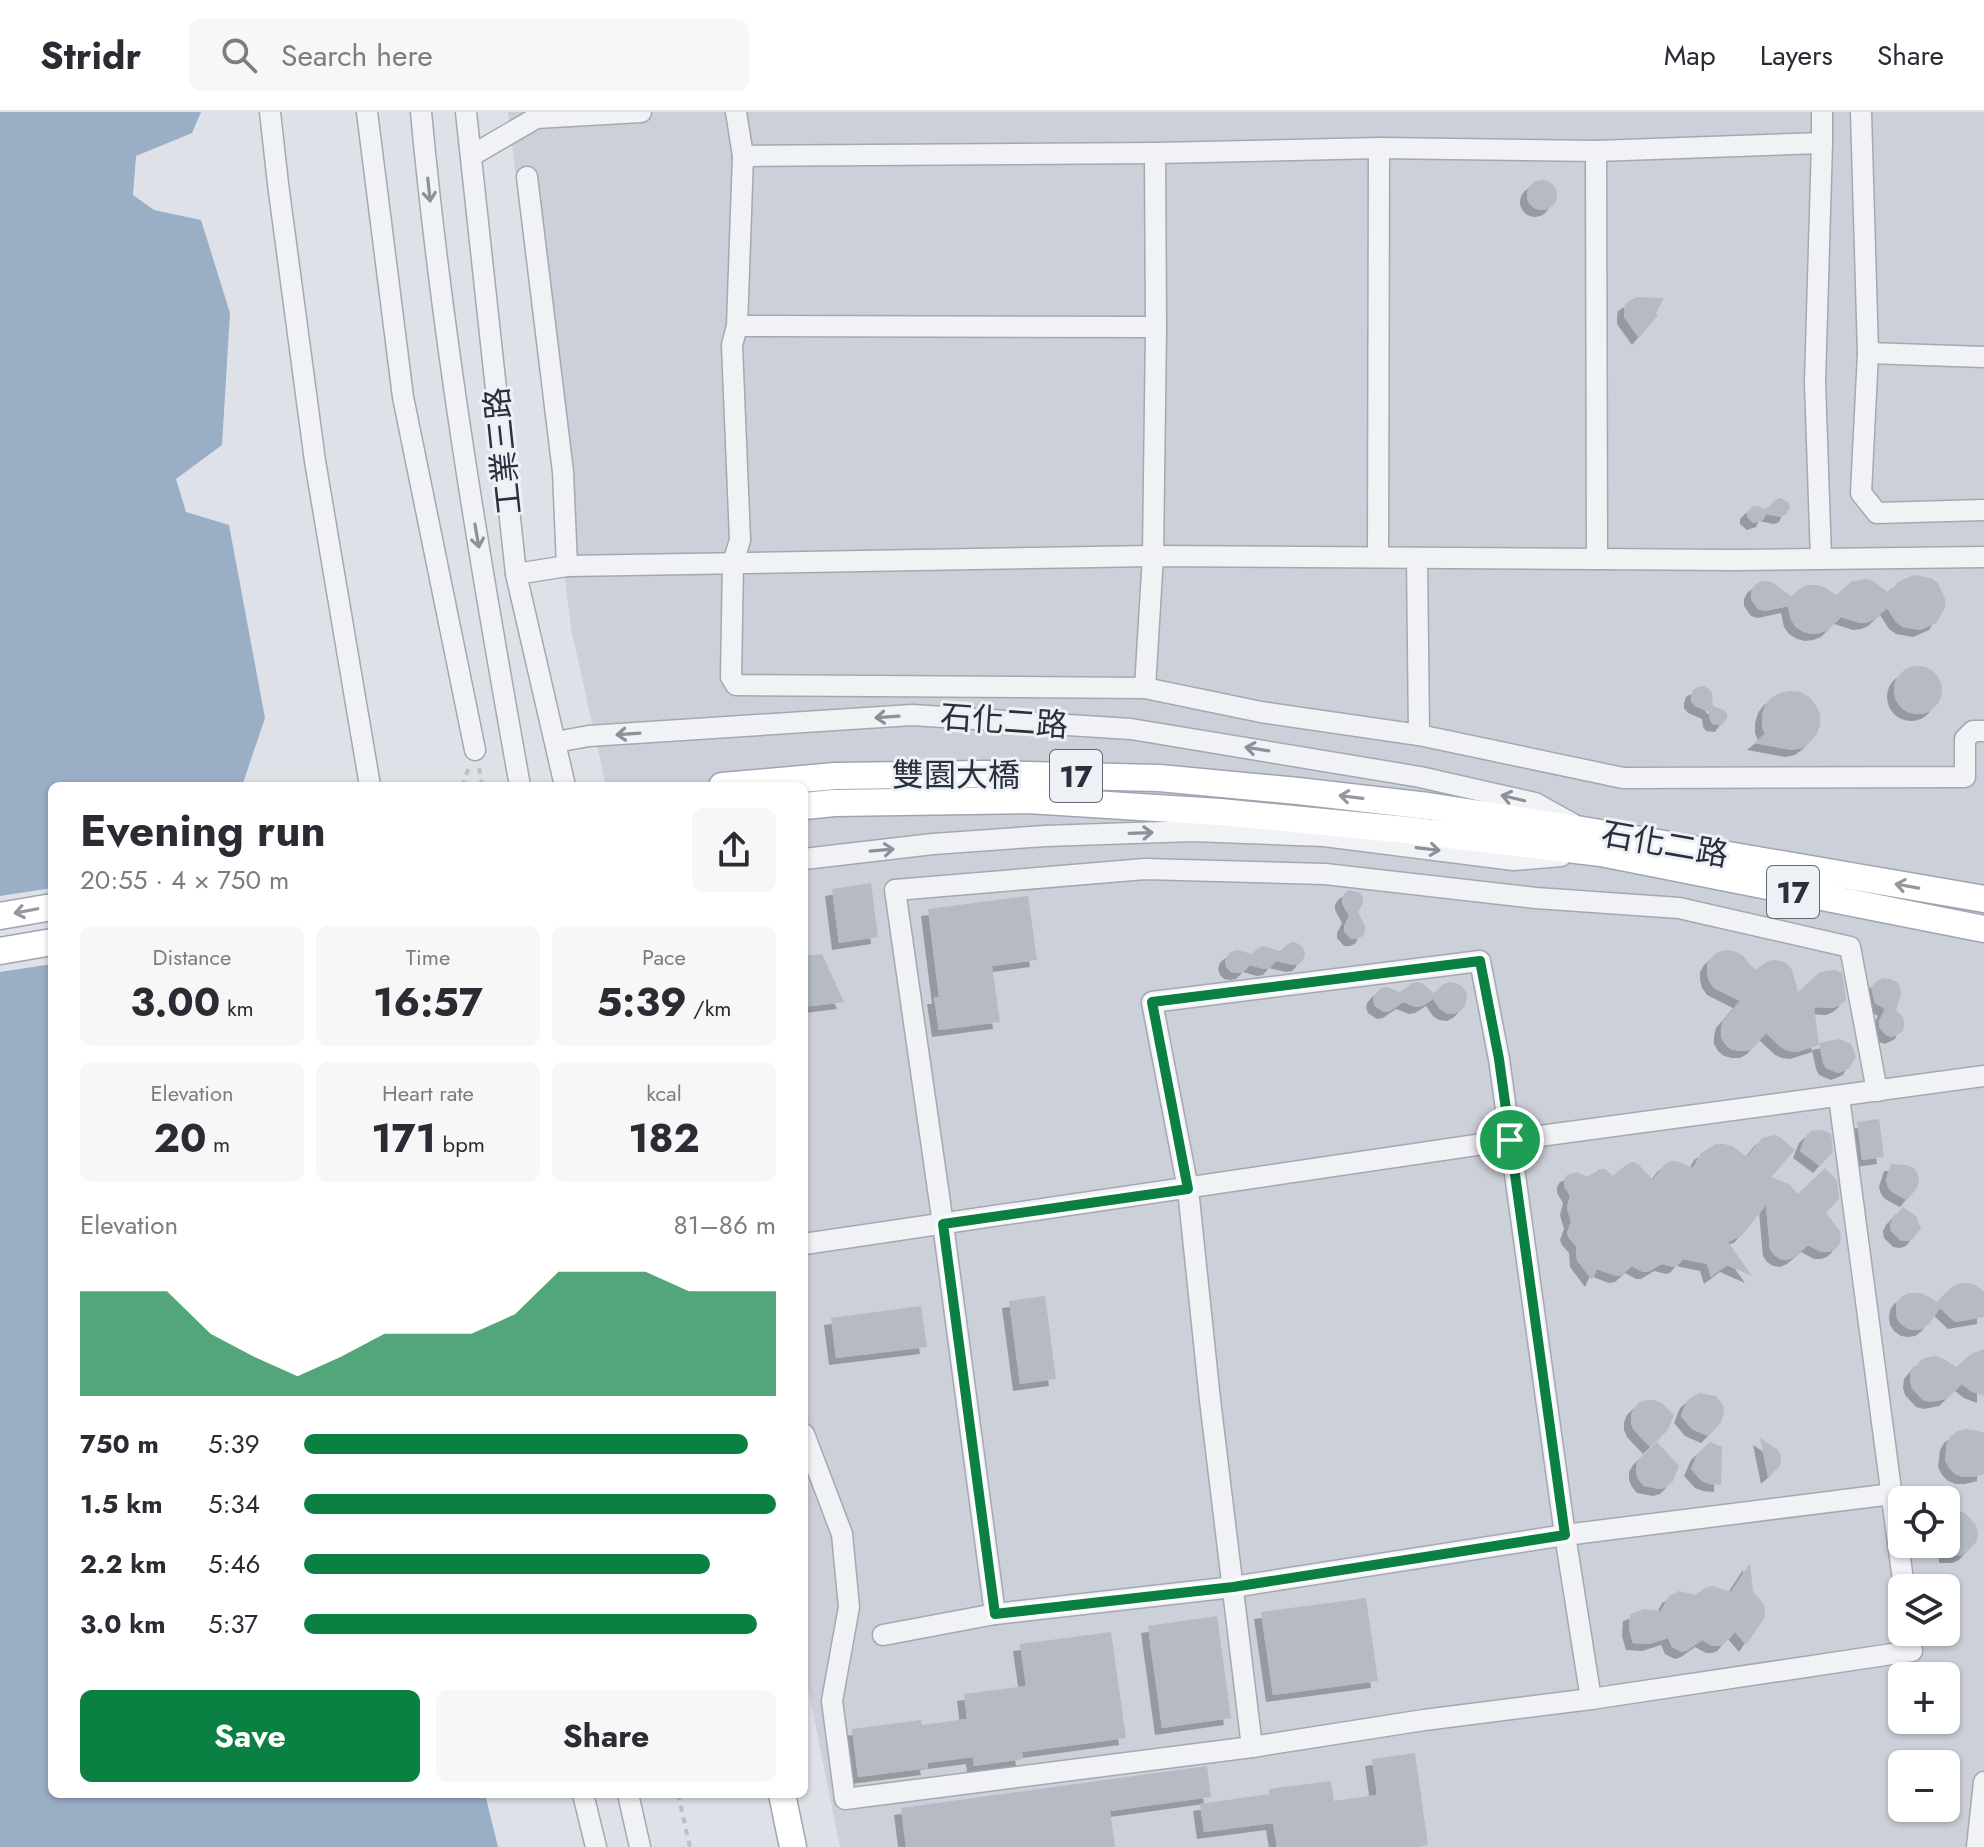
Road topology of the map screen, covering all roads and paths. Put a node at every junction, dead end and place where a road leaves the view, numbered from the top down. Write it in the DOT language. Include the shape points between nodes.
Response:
graph roads {
  1 [pos="270,112"];
  2 [pos="367,112"];
  3 [pos="421,112"];
  4 [pos="466,112"];
  5 [pos="641,112"];
  6 [pos="736,112"];
  7 [pos="1822,112"];
  8 [pos="1861,112"];
  9 [pos="1822,143"];
  10 [pos="1379,148"];
  11 [pos="1596,151"];
  12 [pos="1155,153"];
  13 [pos="471,156"];
  14 [pos="743,156"];
  15 [pos="527,177"];
  16 [pos="737,326"];
  17 [pos="1156,327"];
  18 [pos="1868,353"];
  19 [pos="1984,357"];
  20 [pos="1984,510"];
  21 [pos="1153,556"];
  22 [pos="1378,557"];
  23 [pos="1984,557"];
  24 [pos="1417,558"];
  25 [pos="1597,559"];
  26 [pos="1821,559"];
  27 [pos="733,563"];
  28 [pos="567,566"];
  29 [pos="516,574"];
  30 [pos="1145,688"];
  31 [pos="1984,731"];
  32 [pos="1419,735"];
  33 [pos="556,742"];
  34 [pos="475,750"];
  35 [pos="369,782"];
  36 [pos="519,782"];
  37 [pos="564,782"];
  38 [pos="767,782"];
  39 [pos="808,806"];
  40 [pos="1428,806"];
  41 [pos="1407,830"];
  42 [pos="1583,830"];
  43 [pos="1601,853"];
  44 [pos="808,859"];
  45 [pos="1984,899"];
  46 [pos="48,908"];
  47 [pos="0,916"];
  48 [pos="1984,929"];
  49 [pos="48,943"];
  50 [pos="0,951"];
  51 [pos="1984,1076"];
  52 [pos="1877,1091"];
  53 [pos="1839,1097"];
  54 [pos="1510,1140"];
  55 [pos="1188,1189"];
  56 [pos="943,1224"];
  57 [pos="808,1243"];
  58 [pos="808,1445"];
  59 [pos="1891,1486"];
  60 [pos="1888,1495"];
  61 [pos="1565,1535"];
  62 [pos="1233,1587"];
  63 [pos="995,1614"];
  64 [pos="883,1635"];
  65 [pos="1911,1646"];
  66 [pos="1591,1699"];
  67 [pos="1252,1747"];
  68 [pos="1984,1782"];
  69 [pos="584,1798"];
  70 [pos="629,1798"];
  71 [pos="679,1798"];
  72 [pos="783,1798"];
  73 [pos="596,1847"];
  74 [pos="640,1847"];
  75 [pos="690,1847"];
  76 [pos="793,1847"];
  77 [pos="1977,1847"];
  1 -- 35 [label="street" via="315,461"];
  2 -- 34 [label="street" via="403,397"];
  3 -- 36 [label="street, one-way" via="464,459"];
  4 -- 13 [label="street, 工業三路"];
  5 -- 13 [label="street" via="536,118"];
  6 -- 14 [label="street"];
  7 -- 9 [label="street"];
  8 -- 18 [label="street"];
  9 -- 11 [label="street"];
  9 -- 26 [label="street" via="1815,382"];
  10 -- 11 [label="street"];
  10 -- 12 [label="street"];
  10 -- 22 [label="street"];
  11 -- 25 [label="street"];
  12 -- 14 [label="street"];
  12 -- 17 [label="street"];
  13 -- 29 [label="street, 工業三路"];
  14 -- 16 [label="street"];
  15 -- 28 [label="street" via="563,472"];
  16 -- 17 [label="street"];
  16 -- 27 [label="street" via="732,345 740,540"];
  17 -- 21 [label="street"];
  18 -- 19 [label="street"];
  18 -- 20 [label="street" via="1861,493 1877,513"];
  21 -- 22 [label="street"];
  21 -- 27 [label="street"];
  21 -- 30 [label="street"];
  22 -- 24 [label="street"];
  23 -- 26 [label="street"];
  24 -- 25 [label="street"];
  24 -- 32 [label="street"];
  25 -- 26 [label="street"];
  27 -- 28 [label="street"];
  27 -- 30 [label="street" via="731,677 736,685"];
  28 -- 29 [label="street"];
  29 -- 33 [label="street, 工業三路"];
  30 -- 32 [label="street" via="1261,712"];
  31 -- 32 [label="street" via="1973,731 1965,739 1965,777 1623,778"];
  33 -- 37 [label="street, 工業三路"];
  42 -- 33 [label="street, 石化二路, one-way" via="1535,803 1506,796 1406,774 1131,729 912,715"];
  40 -- 38 [label="main road, 雙園大橋 / 17, one-way" via="1159,778 985,774"];
  39 -- 41 [label="main road, 雙園大橋 / 17" via="1028,800"];
  40 -- 42 [label="main road, 石化二路 / 17"];
  41 -- 43 [label="main road, 石化二路 / 17"];
  45 -- 42 [label="main road, 石化二路 / 17, one-way"];
  44 -- 43 [label="street, 石化二路, one-way" via="933,844 1193,831 1324,836 1514,860"];
  43 -- 48 [label="main road, 石化二路 / 17"];
  46 -- 47 [label="main road, one-way"];
  49 -- 50 [label="main road"];
  51 -- 52 [label="street"];
  52 -- 53 [label="street"];
  52 -- 56 [label="street" via="1850,947 1679,908 1325,874 1145,869 895,890"];
  53 -- 54 [label="street"];
  53 -- 59 [label="street"];
  54 -- 55 [label="street"];
  54 -- 55 [label="street" via="1480,961 1152,1002"];
  54 -- 61 [label="street"];
  55 -- 56 [label="street"];
  55 -- 62 [label="street"];
  56 -- 57 [label="street"];
  56 -- 63 [label="street"];
  58 -- 67 [label="street" via="842,1534 849,1607 832,1701 845,1799"];
  60 -- 61 [label="street"];
  61 -- 62 [label="street"];
  61 -- 66 [label="street"];
  62 -- 63 [label="street"];
  62 -- 67 [label="street"];
  63 -- 64 [label="street"];
  65 -- 66 [label="street" via="1912,1651"];
  66 -- 67 [label="street"];
  68 -- 77 [label="street"];
  69 -- 73 [label="street"];
  70 -- 74 [label="street"];
  71 -- 75 [label="path"];
  72 -- 76 [label="main road"];
}
